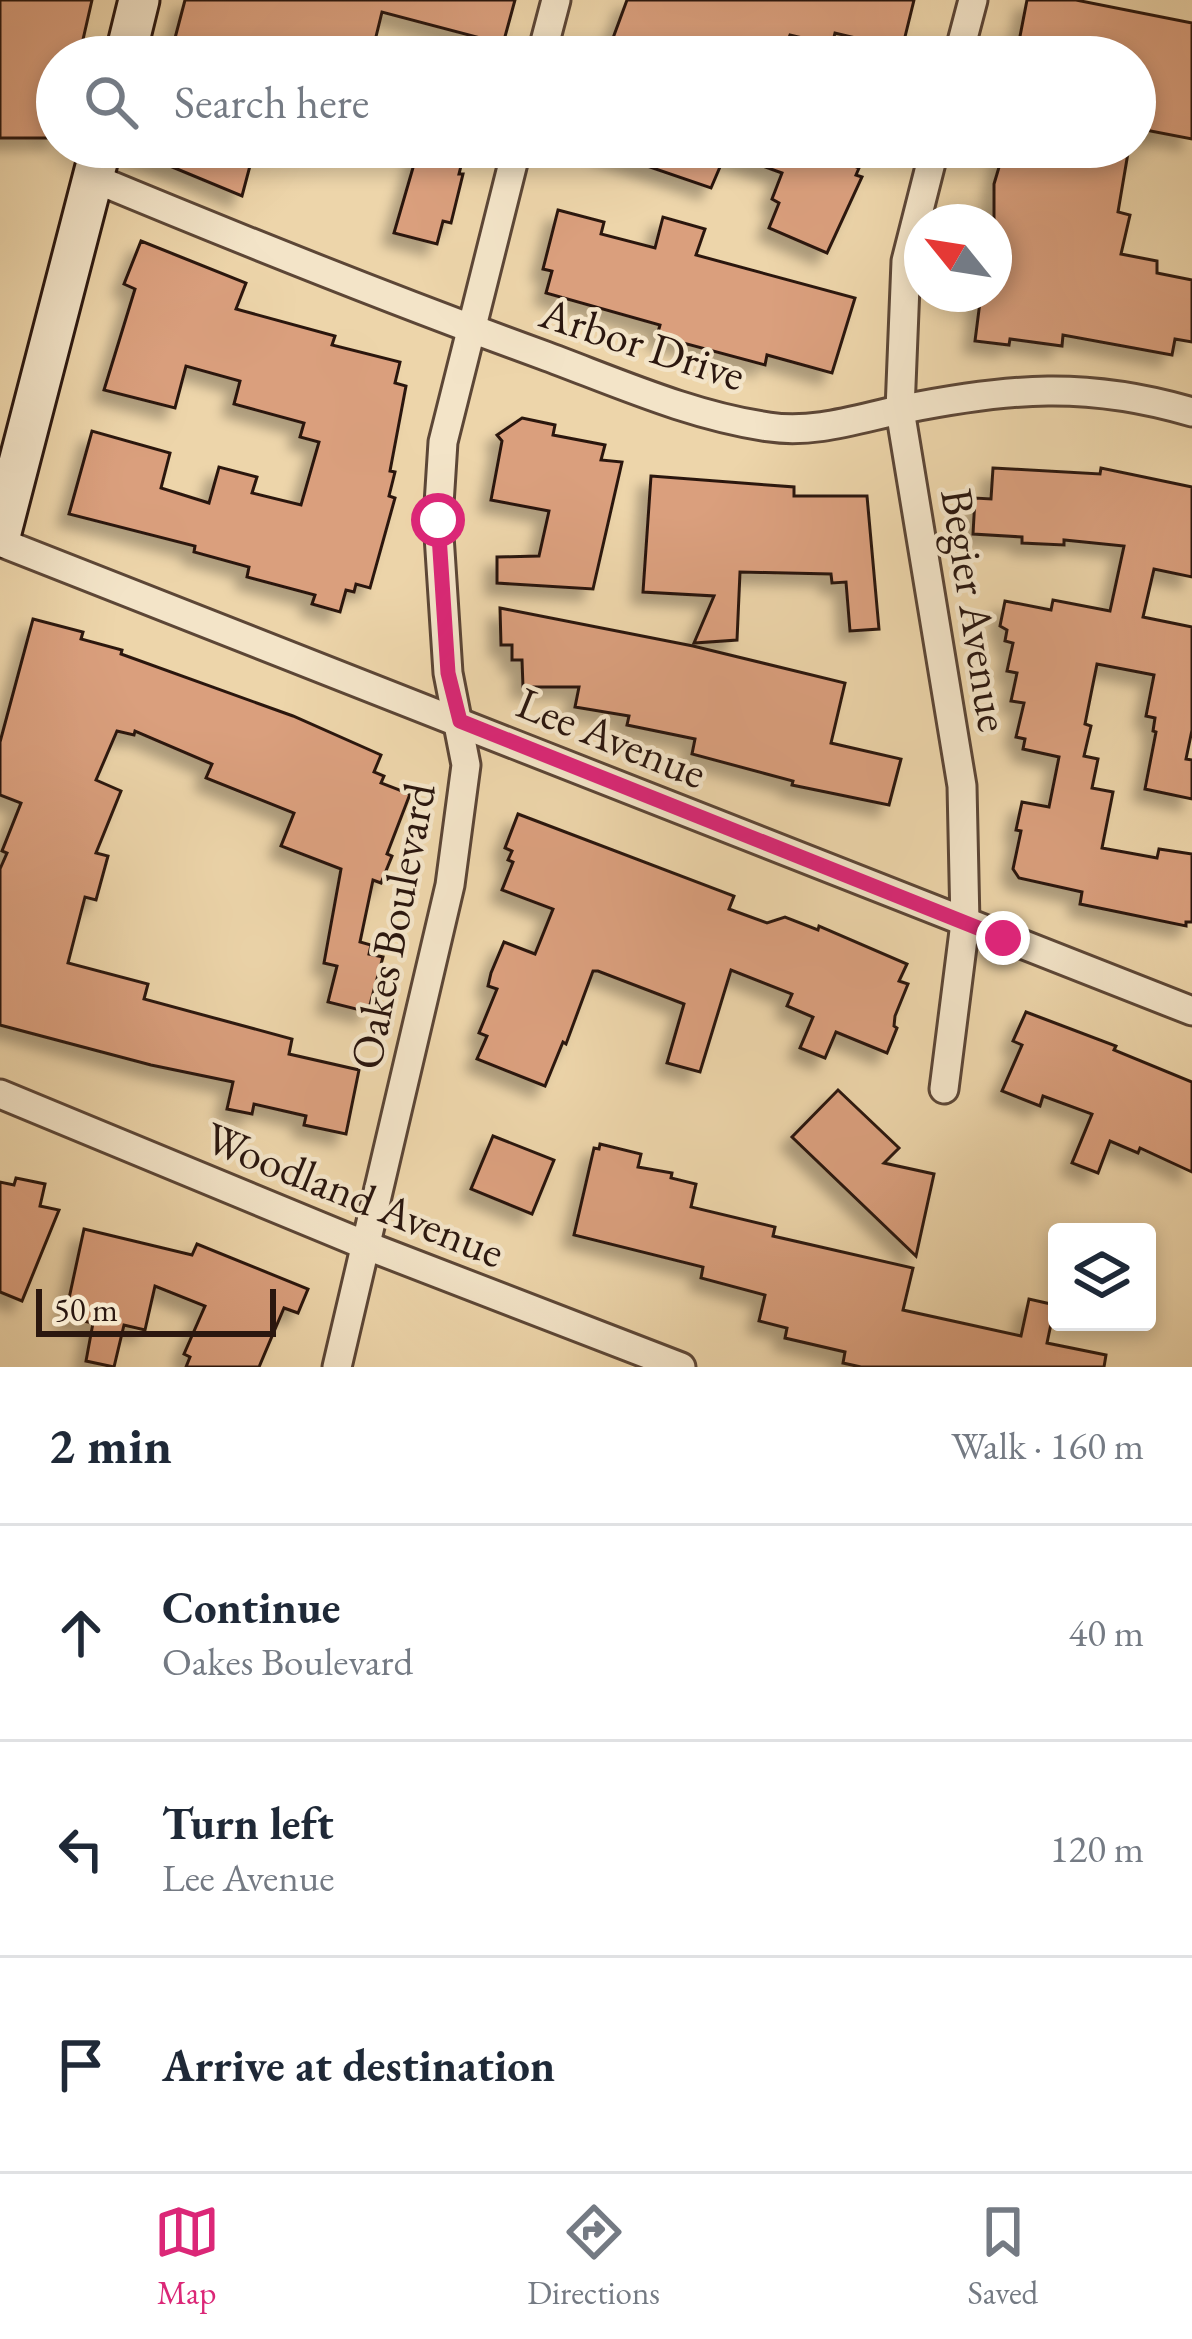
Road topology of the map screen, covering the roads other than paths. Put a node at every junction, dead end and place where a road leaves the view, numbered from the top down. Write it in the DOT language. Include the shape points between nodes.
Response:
graph roads {
  1 [pos="140,0"];
  2 [pos="556,0"];
  3 [pos="973,0"];
  4 [pos="131,36"];
  5 [pos="547,36"];
  6 [pos="964,36"];
  7 [pos="95,168"];
  8 [pos="110,168"];
  9 [pos="511,168"];
  10 [pos="930,168"];
  11 [pos="469,328"];
  12 [pos="900,410"];
  13 [pos="1192,412"];
  14 [pos="0,539"];
  15 [pos="460,721"];
  16 [pos="965,923"];
  17 [pos="1192,1011"];
  18 [pos="944,1089"];
  19 [pos="0,1094"];
  20 [pos="365,1245"];
  21 [pos="337,1367"];
  22 [pos="681,1367"];
  1 -- 4 [label="street"];
  2 -- 5 [label="street"];
  3 -- 6 [label="street"];
  7 -- 14 [label="street"];
  8 -- 11 [label="street, Arbor Drive"];
  9 -- 11 [label="street, Oakes Boulevard"];
  10 -- 12 [label="street, Begier Avenue" via="906,261"];
  11 -- 12 [label="street, Arbor Drive" via="703,413 773,428"];
  11 -- 15 [label="street, Oakes Boulevard" via="443,442 438,520 448,673"];
  12 -- 13 [label="street, Arbor Drive" via="1066,389"];
  12 -- 16 [label="street, Begier Avenue" via="962,786"];
  14 -- 15 [label="street, Lee Avenue"];
  15 -- 16 [label="street, Lee Avenue"];
  15 -- 20 [label="street, Oakes Boulevard" via="466,766 450,885"];
  16 -- 17 [label="street, Lee Avenue"];
  16 -- 18 [label="street, Begier Avenue"];
  19 -- 20 [label="street, Woodland Avenue"];
  20 -- 21 [label="street, Oakes Boulevard"];
  20 -- 22 [label="street, Woodland Avenue"];
}
